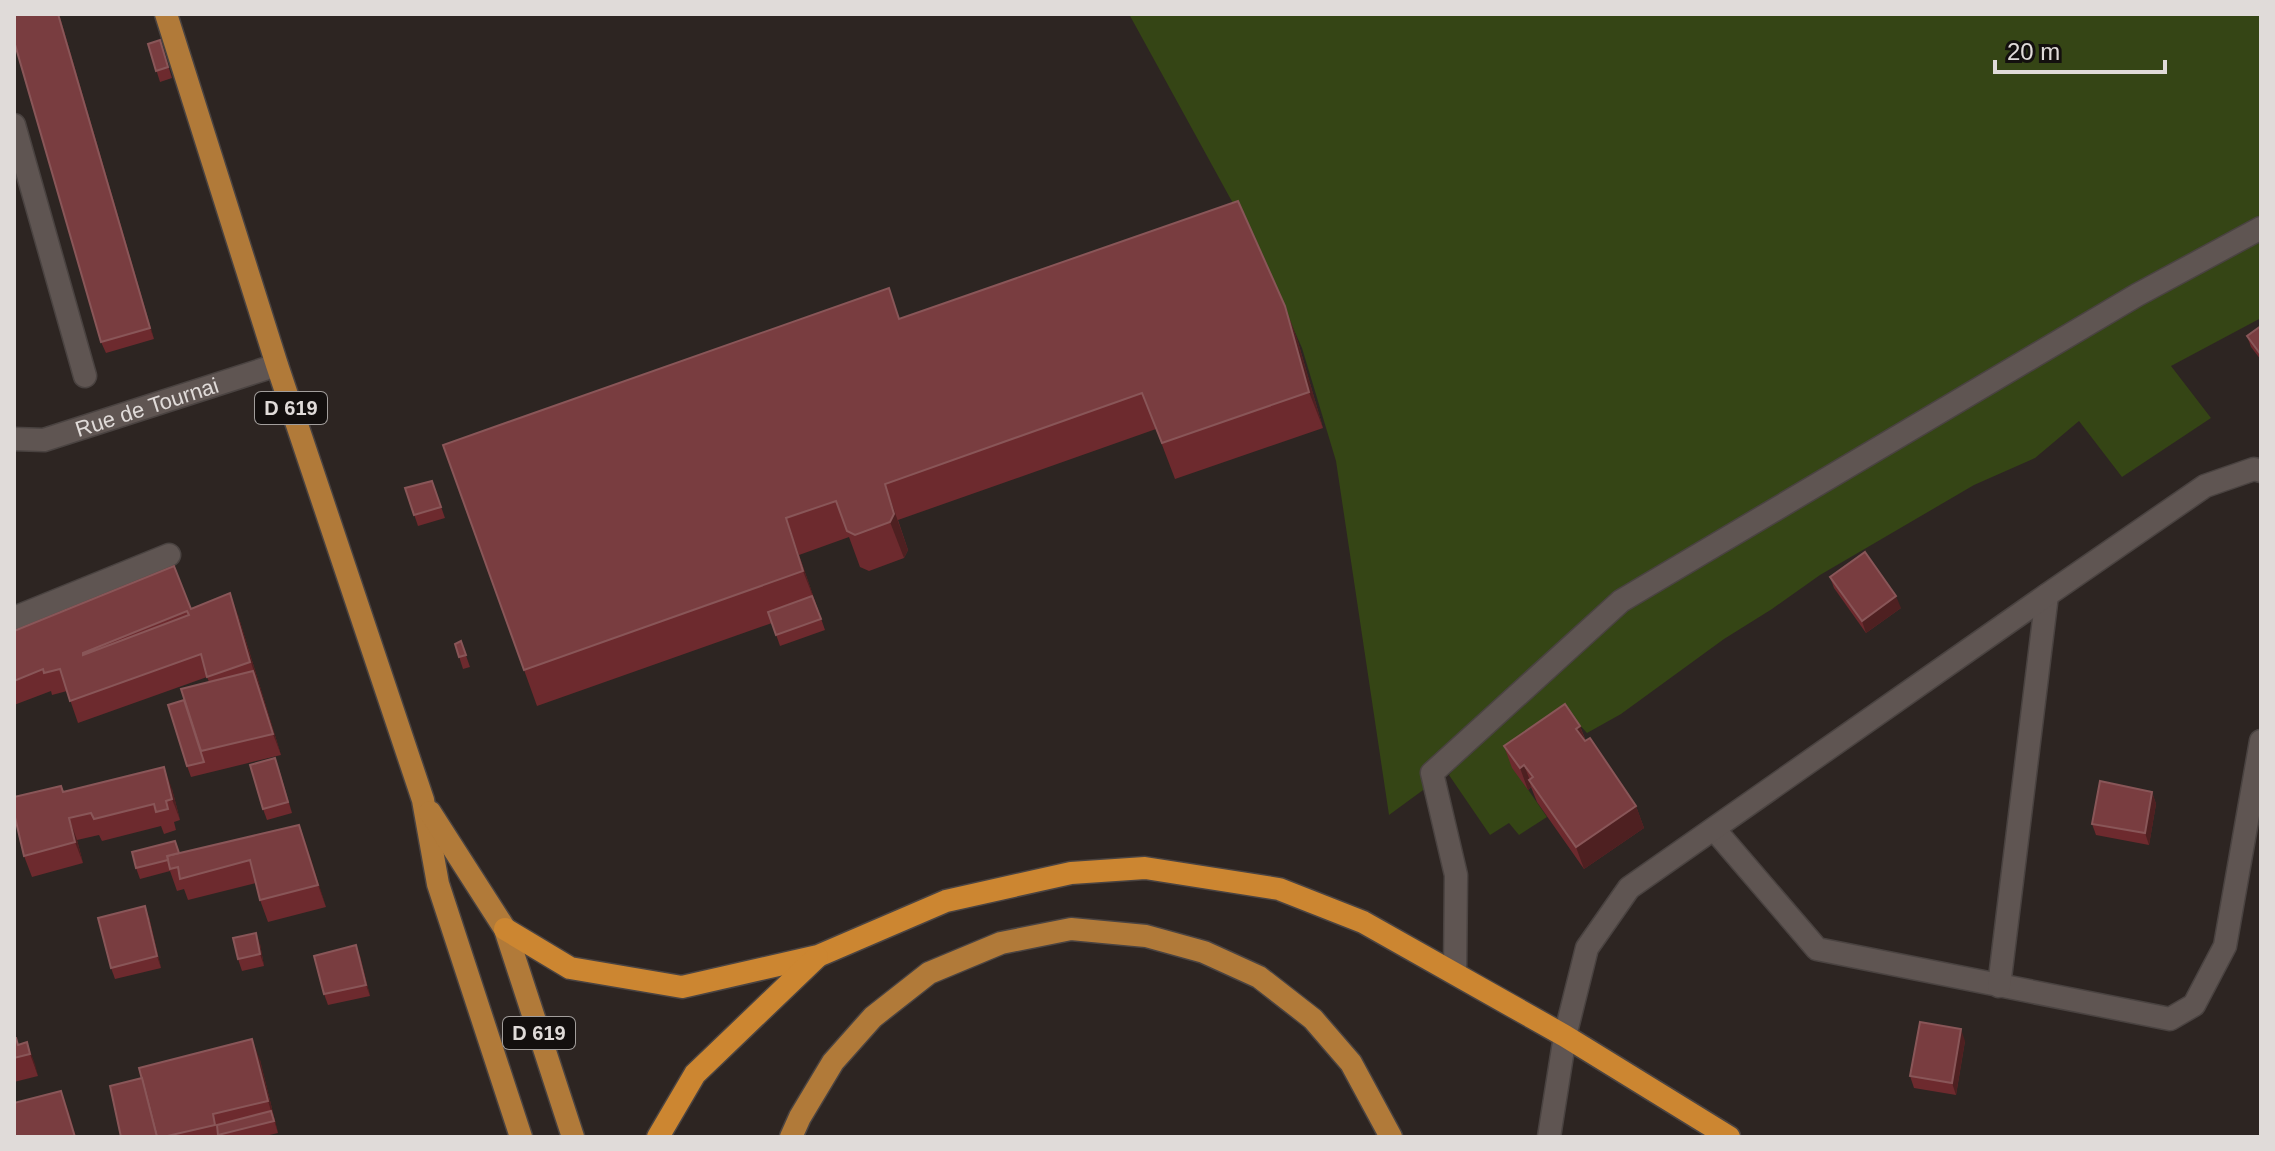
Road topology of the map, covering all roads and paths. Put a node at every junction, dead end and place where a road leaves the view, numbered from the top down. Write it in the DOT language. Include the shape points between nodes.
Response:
graph roads {
  1 [pos="166,14"];
  2 [pos="14,125"];
  3 [pos="2261,228"];
  4 [pos="277,365"];
  5 [pos="85,376"];
  6 [pos="14,439"];
  7 [pos="2261,471"];
  8 [pos="169,555"];
  9 [pos="2047,595"];
  10 [pos="14,618"];
  11 [pos="2261,741"];
  12 [pos="423,800"];
  13 [pos="1714,829"];
  14 [pos="505,929"];
  15 [pos="818,956"];
  16 [pos="1455,973"];
  17 [pos="1999,986"];
  18 [pos="1565,1036"];
  19 [pos="521,1137"];
  20 [pos="573,1137"];
  21 [pos="658,1137"];
  22 [pos="791,1137"];
  23 [pos="1391,1137"];
  24 [pos="1549,1137"];
  25 [pos="1729,1137"];
  1 -- 4 [label="main road, D 619"];
  2 -- 5 [label="street"];
  3 -- 16 [label="street" via="2137,295 1621,601 1432,773 1456,875"];
  4 -- 6 [label="street, Rue de Tournai" via="44,440"];
  4 -- 12 [label="main road, D 619"];
  7 -- 9 [label="street" via="2205,486"];
  8 -- 10 [label="street"];
  9 -- 13 [label="street"];
  9 -- 17 [label="street"];
  11 -- 17 [label="street" via="2225,946 2194,1005 2170,1019"];
  12 -- 14 [label="main road, D 619"];
  12 -- 19 [label="main road, D 619" via="438,884"];
  13 -- 17 [label="street" via="1817,949"];
  13 -- 18 [label="street" via="1629,888 1587,948"];
  14 -- 15 [label="highway" via="570,968 682,987"];
  14 -- 20 [label="main road, D 619"];
  15 -- 16 [label="highway" via="946,901 1071,873 1145,868 1279,889 1363,922"];
  15 -- 21 [label="highway" via="695,1074"];
  16 -- 18 [label="highway"];
  18 -- 24 [label="street"];
  18 -- 25 [label="highway"];
  22 -- 23 [label="main road" via="833,1062 873,1017 929,973 1001,943 1071,929 1146,936 1204,952 1259,977 1313,1019 1351,1063"];
}
